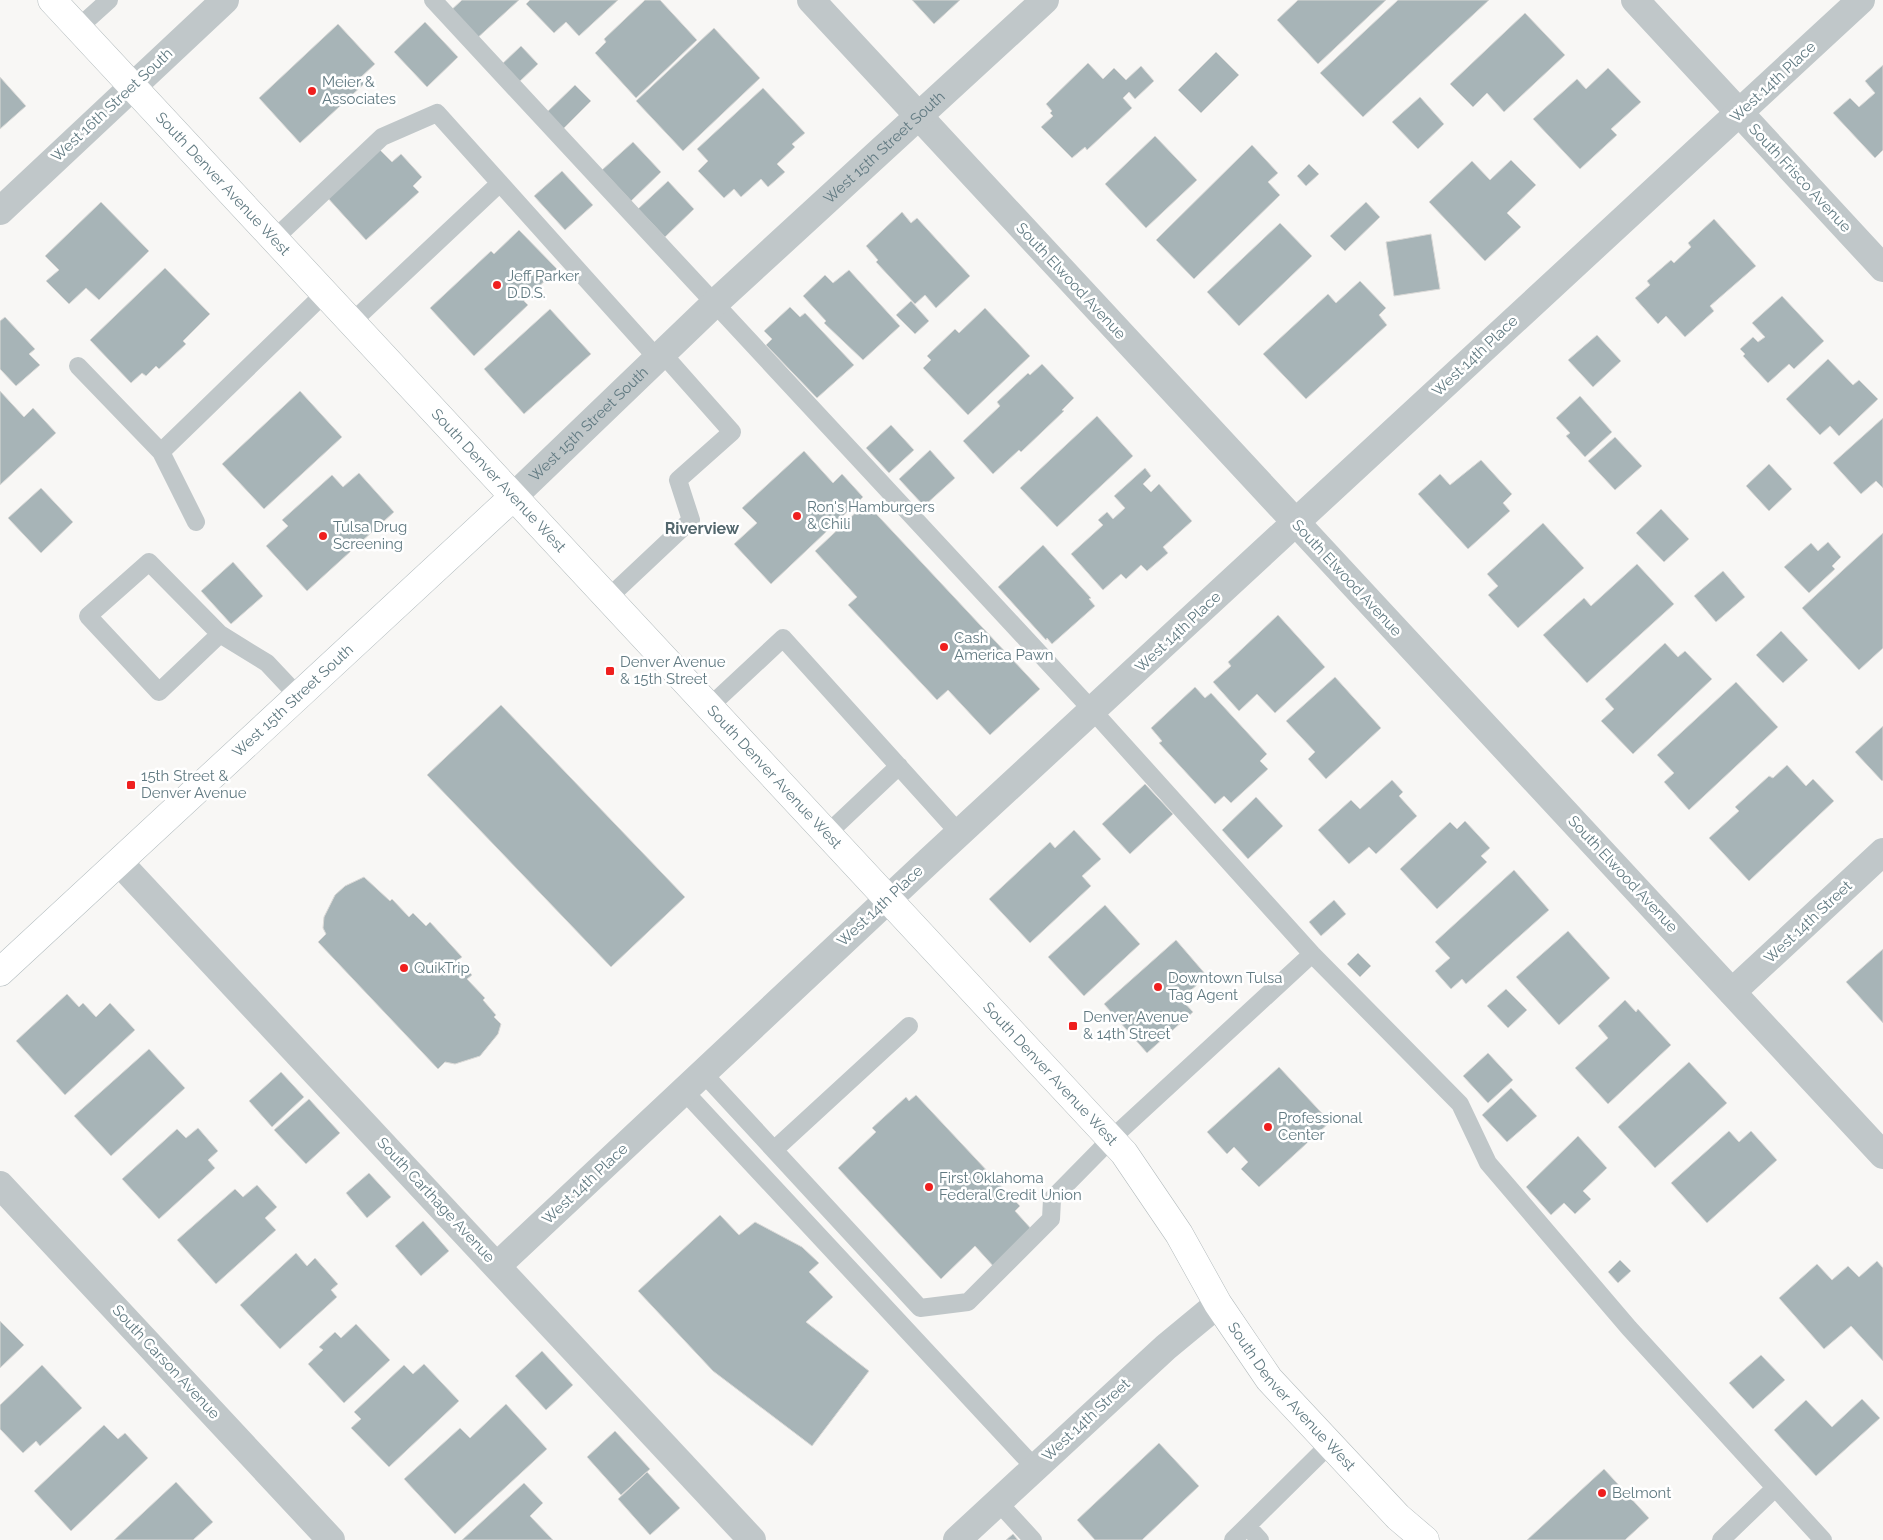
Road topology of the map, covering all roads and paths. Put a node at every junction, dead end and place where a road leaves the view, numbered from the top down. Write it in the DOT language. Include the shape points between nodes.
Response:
graph roads {
  1 [pos="52,0"];
  2 [pos="109,0"];
  3 [pos="225,0"];
  4 [pos="433,0"];
  5 [pos="811,0"];
  6 [pos="1045,0"];
  7 [pos="1635,0"];
  8 [pos="1861,0"];
  9 [pos="78,28"];
  10 [pos="132,86"];
  11 [pos="1739,113"];
  12 [pos="918,116"];
  13 [pos="500,183"];
  14 [pos="0,211"];
  15 [pos="274,239"];
  16 [pos="1883,268"];
  17 [pos="325,293"];
  18 [pos="715,303"];
  19 [pos="352,322"];
  20 [pos="660,356"];
  21 [pos="78,366"];
  22 [pos="161,452"];
  23 [pos="513,497"];
  24 [pos="196,522"];
  25 [pos="1296,522"];
  26 [pos="607,599"];
  27 [pos="220,634"];
  28 [pos="298,696"];
  29 [pos="708,707"];
  30 [pos="1093,711"];
  31 [pos="899,766"];
  32 [pos="828,833"];
  33 [pos="960,833"];
  34 [pos="1883,852"];
  35 [pos="119,862"];
  36 [pos="889,898"];
  37 [pos="1312,954"];
  38 [pos="0,972"];
  39 [pos="1732,992"];
  40 [pos="909,1026"];
  41 [pos="693,1082"];
  42 [pos="1111,1139"];
  43 [pos="774,1150"];
  44 [pos="1883,1155"];
  45 [pos="0,1185"];
  46 [pos="497,1266"];
  47 [pos="1218,1304"];
  48 [pos="1329,1445"];
  49 [pos="1035,1468"];
  50 [pos="1775,1488"];
  51 [pos="998,1502"];
  52 [pos="1398,1517"];
  53 [pos="1247,1526"];
  54 [pos="1816,1538"];
  55 [pos="331,1540"];
  56 [pos="752,1540"];
  57 [pos="957,1540"];
  58 [pos="1033,1540"];
  59 [pos="1233,1540"];
  60 [pos="1260,1540"];
  61 [pos="1416,1540"];
  62 [pos="1425,1540"];
  63 [pos="1721,1540"];
  1 -- 9 [label="main road, South Denver Avenue West"];
  2 -- 9 [label="lane"];
  3 -- 10 [label="street, West 16th Street South"];
  4 -- 18 [label="lane"];
  5 -- 12 [label="street, South Elwood Avenue"];
  6 -- 12 [label="street, West 15th Street South"];
  7 -- 11 [label="street, South Frisco Avenue"];
  8 -- 11 [label="street, West 14th Place"];
  9 -- 10 [label="main road, South Denver Avenue West"];
  10 -- 14 [label="street, West 16th Street South"];
  10 -- 15 [label="main road, South Denver Avenue West"];
  11 -- 16 [label="street, South Frisco Avenue"];
  11 -- 25 [label="street, West 14th Place"];
  12 -- 18 [label="street, West 15th Street South"];
  12 -- 25 [label="street, South Elwood Avenue"];
  13 -- 15 [label="lane" via="437,114 382,136"];
  13 -- 19 [label="lane"];
  13 -- 20 [label="lane"];
  15 -- 17 [label="main road, South Denver Avenue West"];
  17 -- 19 [label="main road, South Denver Avenue West"];
  17 -- 22 [label="lane"];
  18 -- 20 [label="street, West 15th Street South"];
  18 -- 30 [label="lane"];
  19 -- 23 [label="main road, South Denver Avenue West"];
  20 -- 23 [label="street, West 15th Street South"];
  20 -- 26 [label="lane" via="732,432 678,480 691,520"];
  21 -- 22 [label="lane"];
  22 -- 24 [label="lane"];
  23 -- 26 [label="main road, South Denver Avenue West"];
  23 -- 28 [label="main road, West 15th Street South"];
  25 -- 30 [label="street, West 14th Place"];
  25 -- 39 [label="street, South Elwood Avenue"];
  26 -- 29 [label="main road, South Denver Avenue West"];
  27 -- 27 [label="lane" via="149,562 88,616 159,692"];
  27 -- 28 [label="lane" via="267,663"];
  28 -- 35 [label="main road, West 15th Street South"];
  29 -- 31 [label="lane" via="783,638"];
  29 -- 32 [label="main road, South Denver Avenue West"];
  30 -- 33 [label="street, West 14th Place"];
  30 -- 37 [label="lane"];
  31 -- 32 [label="lane"];
  31 -- 33 [label="lane"];
  32 -- 36 [label="main road, South Denver Avenue West"];
  33 -- 36 [label="street, West 14th Place"];
  34 -- 39 [label="street, West 14th Street"];
  35 -- 38 [label="main road, West 15th Street South"];
  35 -- 46 [label="street, South Carthage Avenue"];
  36 -- 41 [label="street, West 14th Place"];
  36 -- 42 [label="main road, South Denver Avenue West"];
  37 -- 42 [label="lane"];
  37 -- 50 [label="lane" via="1460,1104 1488,1163 1629,1328"];
  39 -- 44 [label="street, South Elwood Avenue"];
  40 -- 43 [label="lane"];
  41 -- 43 [label="lane"];
  41 -- 46 [label="street, West 14th Place"];
  41 -- 49 [label="lane"];
  42 -- 43 [label="lane" via="1052,1199 1051,1220 968,1302 920,1308"];
  42 -- 47 [label="main road, South Denver Avenue West" via="1180,1234"];
  45 -- 55 [label="street, South Carson Avenue"];
  46 -- 56 [label="street, South Carthage Avenue"];
  47 -- 48 [label="main road, South Denver Avenue West" via="1269,1379"];
  47 -- 49 [label="street, West 14th Street" via="1166,1347"];
  48 -- 52 [label="main road, South Denver Avenue West"];
  48 -- 53 [label="lane"];
  49 -- 51 [label="street, West 14th Street"];
  50 -- 54 [label="lane"];
  50 -- 63 [label="lane"];
  51 -- 57 [label="street, West 14th Street"];
  51 -- 58 [label="lane"];
  52 -- 61 [label="main road, South Denver Avenue West"];
  52 -- 62 [label="main road, South Denver Avenue West"];
  53 -- 59 [label="lane"];
  53 -- 60 [label="lane"];
}
